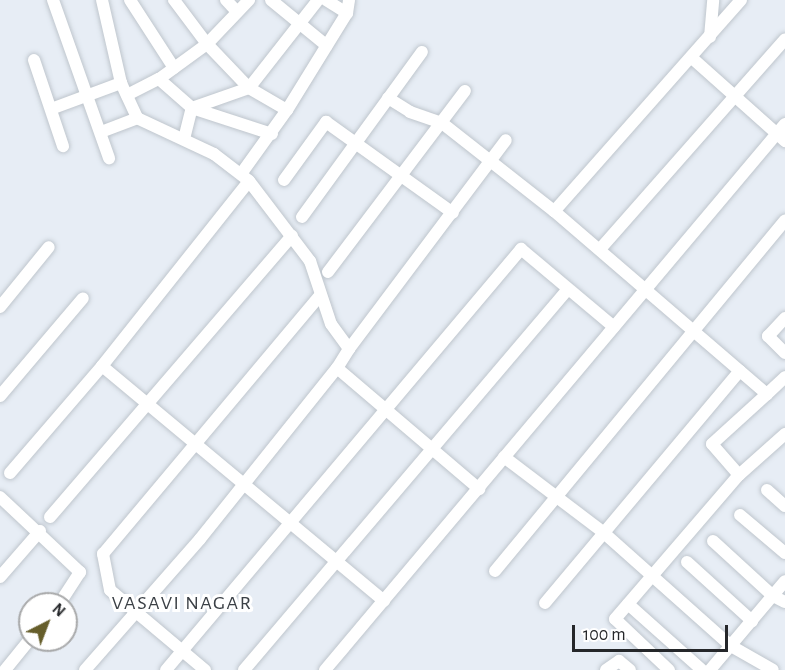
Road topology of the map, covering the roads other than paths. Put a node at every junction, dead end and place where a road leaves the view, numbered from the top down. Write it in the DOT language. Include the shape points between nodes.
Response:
graph roads {
  1 [pos="53,0"];
  2 [pos="102,0"];
  3 [pos="130,0"];
  4 [pos="174,0"];
  5 [pos="226,0"];
  6 [pos="249,0"];
  7 [pos="271,0"];
  8 [pos="318,0"];
  9 [pos="326,0"];
  10 [pos="713,0"];
  11 [pos="741,0"];
  12 [pos="348,6"];
  13 [pos="237,12"];
  14 [pos="303,23"];
  15 [pos="710,37"];
  16 [pos="785,39"];
  17 [pos="207,44"];
  18 [pos="327,46"];
  19 [pos="422,52"];
  20 [pos="692,58"];
  21 [pos="34,60"];
  22 [pos="174,68"];
  23 [pos="159,79"];
  24 [pos="122,83"];
  25 [pos="249,88"];
  26 [pos="465,91"];
  27 [pos="127,95"];
  28 [pos="86,97"];
  29 [pos="735,97"];
  30 [pos="388,98"];
  31 [pos="192,108"];
  32 [pos="51,109"];
  33 [pos="288,110"];
  34 [pos="137,117"];
  35 [pos="442,123"];
  36 [pos="101,132"];
  37 [pos="782,133"];
  38 [pos="272,134"];
  39 [pos="184,139"];
  40 [pos="506,140"];
  41 [pos="357,141"];
  42 [pos="63,146"];
  43 [pos="109,158"];
  44 [pos="491,161"];
  45 [pos="404,176"];
  46 [pos="245,178"];
  47 [pos="284,180"];
  48 [pos="554,211"];
  49 [pos="453,213"];
  50 [pos="302,217"];
  51 [pos="785,220"];
  52 [pos="292,236"];
  53 [pos="49,247"];
  54 [pos="601,248"];
  55 [pos="328,272"];
  56 [pos="646,289"];
  57 [pos="568,290"];
  58 [pos="320,295"];
  59 [pos="83,298"];
  60 [pos="0,307"];
  61 [pos="785,318"];
  62 [pos="614,327"];
  63 [pos="694,329"];
  64 [pos="349,349"];
  65 [pos="785,353"];
  66 [pos="102,366"];
  67 [pos="337,368"];
  68 [pos="740,371"];
  69 [pos="785,377"];
  70 [pos="767,394"];
  71 [pos="0,396"];
  72 [pos="149,406"];
  73 [pos="388,410"];
  74 [pos="785,434"];
  75 [pos="196,444"];
  76 [pos="432,448"];
  77 [pos="504,458"];
  78 [pos="10,473"];
  79 [pos="739,475"];
  80 [pos="244,483"];
  81 [pos="479,489"];
  82 [pos="767,490"];
  83 [pos="554,496"];
  84 [pos="0,497"];
  85 [pos="785,506"];
  86 [pos="740,515"];
  87 [pos="50,517"];
  88 [pos="291,523"];
  89 [pos="40,531"];
  90 [pos="604,533"];
  91 [pos="713,541"];
  92 [pos="785,553"];
  93 [pos="687,562"];
  94 [pos="337,564"];
  95 [pos="495,571"];
  96 [pos="651,575"];
  97 [pos="0,576"];
  98 [pos="785,581"];
  99 [pos="69,592"];
  100 [pos="772,596"];
  101 [pos="384,601"];
  102 [pos="785,602"];
  103 [pos="545,603"];
  104 [pos="628,604"];
  105 [pos="136,611"];
  106 [pos="752,621"];
  107 [pos="731,646"];
  108 [pos="182,651"];
  109 [pos="20,652"];
  110 [pos="758,667"];
  111 [pos="5,670"];
  112 [pos="85,670"];
  113 [pos="166,670"];
  114 [pos="205,670"];
  115 [pos="244,670"];
  116 [pos="325,670"];
  117 [pos="606,670"];
  118 [pos="630,670"];
  119 [pos="669,670"];
  120 [pos="702,670"];
  121 [pos="710,670"];
  122 [pos="773,670"];
  1 -- 28 [label="street"];
  2 -- 24 [label="street"];
  3 -- 22 [label="street"];
  4 -- 17 [label="street"];
  5 -- 13 [label="street"];
  6 -- 13 [label="street"];
  7 -- 14 [label="street"];
  8 -- 14 [label="street"];
  9 -- 12 [label="street"];
  10 -- 15 [label="street"];
  11 -- 15 [label="street"];
  12 -- 18 [label="street"];
  13 -- 17 [label="street"];
  14 -- 18 [label="street"];
  14 -- 25 [label="street"];
  15 -- 20 [label="street"];
  16 -- 29 [label="street"];
  17 -- 22 [label="street"];
  17 -- 25 [label="street"];
  18 -- 33 [label="street"];
  19 -- 30 [label="street"];
  20 -- 29 [label="street"];
  20 -- 48 [label="street"];
  21 -- 32 [label="street"];
  22 -- 23 [label="street"];
  23 -- 27 [label="street"];
  23 -- 31 [label="street"];
  24 -- 27 [label="street"];
  24 -- 28 [label="street"];
  25 -- 31 [label="street"];
  25 -- 33 [label="street"];
  26 -- 35 [label="street"];
  27 -- 34 [label="street"];
  28 -- 32 [label="street"];
  28 -- 36 [label="street"];
  29 -- 37 [label="street"];
  29 -- 54 [label="street"];
  30 -- 35 [label="street" via="410,112"];
  30 -- 41 [label="street"];
  31 -- 38 [label="street"];
  31 -- 39 [label="street"];
  32 -- 42 [label="street"];
  33 -- 38 [label="street"];
  34 -- 36 [label="street"];
  34 -- 39 [label="street"];
  35 -- 44 [label="street"];
  35 -- 45 [label="street"];
  36 -- 43 [label="street"];
  37 -- 56 [label="street"];
  38 -- 46 [label="street"];
  39 -- 46 [label="street" via="214,153"];
  40 -- 44 [label="street"];
  41 -- 45 [label="street"];
  41 -- 47 [label="street" via="326,122"];
  41 -- 50 [label="street"];
  44 -- 48 [label="street"];
  44 -- 49 [label="street"];
  45 -- 49 [label="street"];
  45 -- 55 [label="street"];
  46 -- 52 [label="street"];
  46 -- 66 [label="street"];
  48 -- 54 [label="street"];
  49 -- 64 [label="street"];
  51 -- 63 [label="street"];
  52 -- 58 [label="street" via="310,261"];
  52 -- 72 [label="street"];
  53 -- 60 [label="street"];
  54 -- 56 [label="street"];
  56 -- 62 [label="street"];
  56 -- 63 [label="street"];
  57 -- 62 [label="street"];
  57 -- 73 [label="street" via="521,249"];
  57 -- 76 [label="street"];
  58 -- 64 [label="street" via="331,324"];
  58 -- 75 [label="street"];
  59 -- 71 [label="street"];
  61 -- 65 [label="street" via="768,336"];
  62 -- 77 [label="street"];
  63 -- 68 [label="street"];
  63 -- 83 [label="street"];
  64 -- 67 [label="street"];
  66 -- 72 [label="street"];
  66 -- 78 [label="street"];
  67 -- 73 [label="street"];
  67 -- 80 [label="street"];
  68 -- 70 [label="street"];
  68 -- 90 [label="street"];
  69 -- 70 [label="street"];
  70 -- 79 [label="street" via="712,444"];
  72 -- 75 [label="street"];
  72 -- 87 [label="street"];
  73 -- 76 [label="street"];
  73 -- 88 [label="street"];
  74 -- 79 [label="street"];
  75 -- 80 [label="street"];
  75 -- 105 [label="street" via="103,554 110,590"];
  76 -- 81 [label="street"];
  76 -- 94 [label="street"];
  77 -- 81 [label="street"];
  77 -- 83 [label="street"];
  79 -- 96 [label="street"];
  80 -- 88 [label="street"];
  80 -- 105 [label="street"];
  81 -- 101 [label="street"];
  82 -- 85 [label="street"];
  83 -- 90 [label="street"];
  83 -- 95 [label="street"];
  84 -- 89 [label="street"];
  86 -- 92 [label="street"];
  88 -- 94 [label="street"];
  88 -- 108 [label="street"];
  89 -- 97 [label="street"];
  89 -- 99 [label="street" via="80,572"];
  90 -- 96 [label="street"];
  90 -- 103 [label="street"];
  91 -- 100 [label="street"];
  93 -- 106 [label="street"];
  94 -- 101 [label="street"];
  94 -- 115 [label="street"];
  96 -- 104 [label="street"];
  96 -- 107 [label="street"];
  98 -- 100 [label="street"];
  100 -- 102 [label="street"];
  100 -- 106 [label="street"];
  101 -- 116 [label="street"];
  104 -- 119 [label="street" via="615,619"];
  104 -- 120 [label="street"];
  105 -- 108 [label="street"];
  105 -- 112 [label="street"];
  106 -- 107 [label="street"];
  107 -- 110 [label="street"];
  107 -- 121 [label="street"];
  108 -- 113 [label="street"];
  108 -- 114 [label="street"];
  109 -- 111 [label="street"];
  110 -- 122 [label="street"];
  117 -- 118 [label="street" via="619,661"];
}
